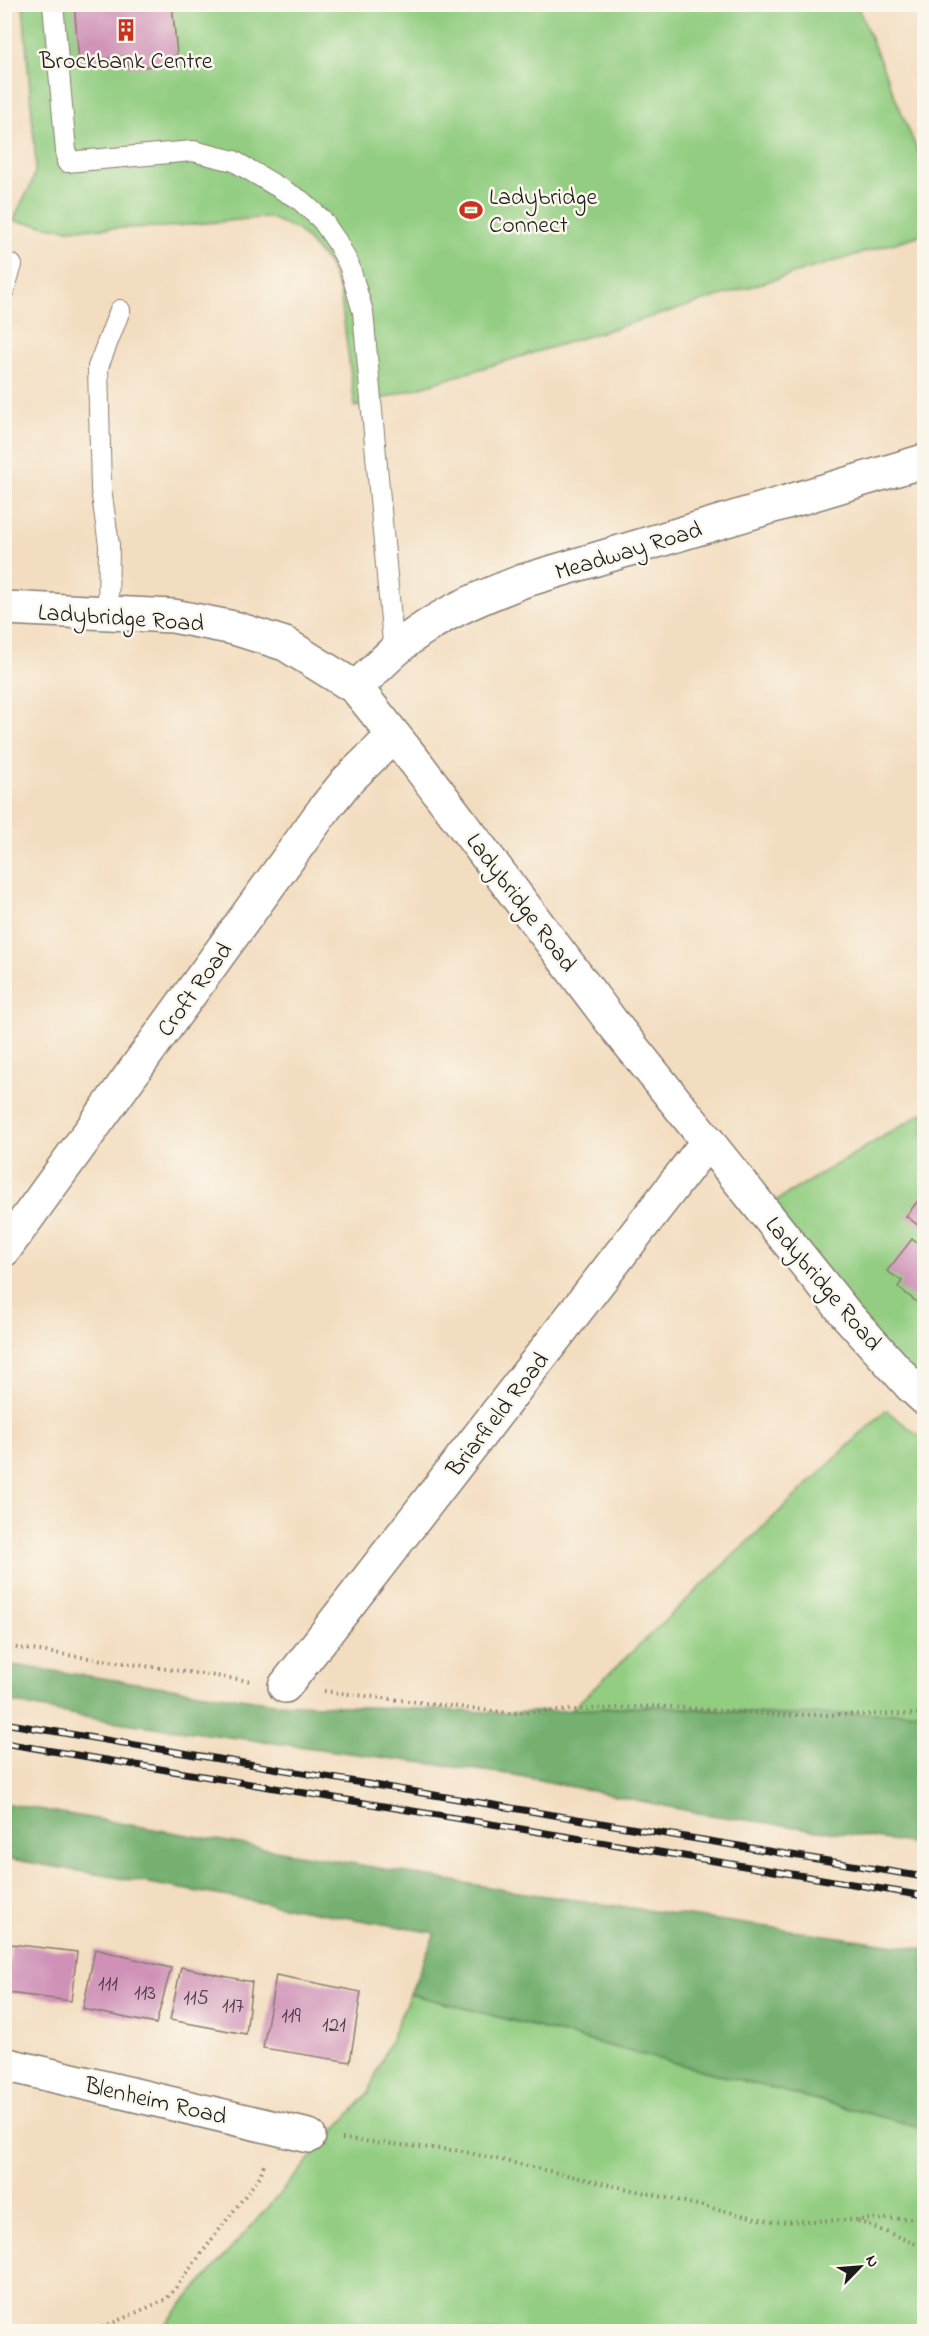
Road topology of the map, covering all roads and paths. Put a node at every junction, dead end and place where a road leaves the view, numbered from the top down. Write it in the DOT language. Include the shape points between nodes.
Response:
graph roads {
  1 [pos="53,4"];
  2 [pos="12,265"];
  3 [pos="4,290"];
  4 [pos="120,310"];
  5 [pos="924,461"];
  6 [pos="4,608"];
  7 [pos="108,613"];
  8 [pos="394,652"];
  9 [pos="356,688"];
  10 [pos="393,736"];
  11 [pos="708,1141"];
  12 [pos="4,1250"];
  13 [pos="924,1398"];
  14 [pos="4,1646"];
  15 [pos="285,1686"];
  16 [pos="924,1714"];
  17 [pos="4,2064"];
  18 [pos="277,2129"];
  19 [pos="309,2136"];
  20 [pos="924,2218"];
  21 [pos="854,2220"];
  22 [pos="924,2247"];
  23 [pos="92,2331"];
  1 -- 8 [label="lane" via="67,162 193,151 234,161 300,200 322,220 345,258 363,312"];
  2 -- 3 [label="lane"];
  4 -- 7 [label="lane" via="98,367 101,489 109,545"];
  5 -- 8 [label="street, Meadway Road" via="523,581 449,613"];
  6 -- 7 [label="street, Ladybridge Road"];
  7 -- 9 [label="street, Ladybridge Road" via="173,616 234,628 285,644"];
  8 -- 9 [label="street, Meadway Road"];
  9 -- 10 [label="street, Ladybridge Road"];
  10 -- 11 [label="street, Ladybridge Road"];
  10 -- 12 [label="street, Croft Road" via="325,808"];
  11 -- 13 [label="street, Ladybridge Road" via="846,1314"];
  11 -- 15 [label="street, Briarfield Road"];
  14 -- 15 [label="path"];
  15 -- 16 [label="path" via="509,1713 657,1706 781,1715"];
  17 -- 18 [label="street, Blenheim Road"];
  18 -- 19 [label="street, Blenheim Road"];
  18 -- 23 [label="path" via="260,2176 167,2299"];
  19 -- 21 [label="path" via="461,2151 773,2222"];
  20 -- 21 [label="path"];
  21 -- 22 [label="path"];
}
